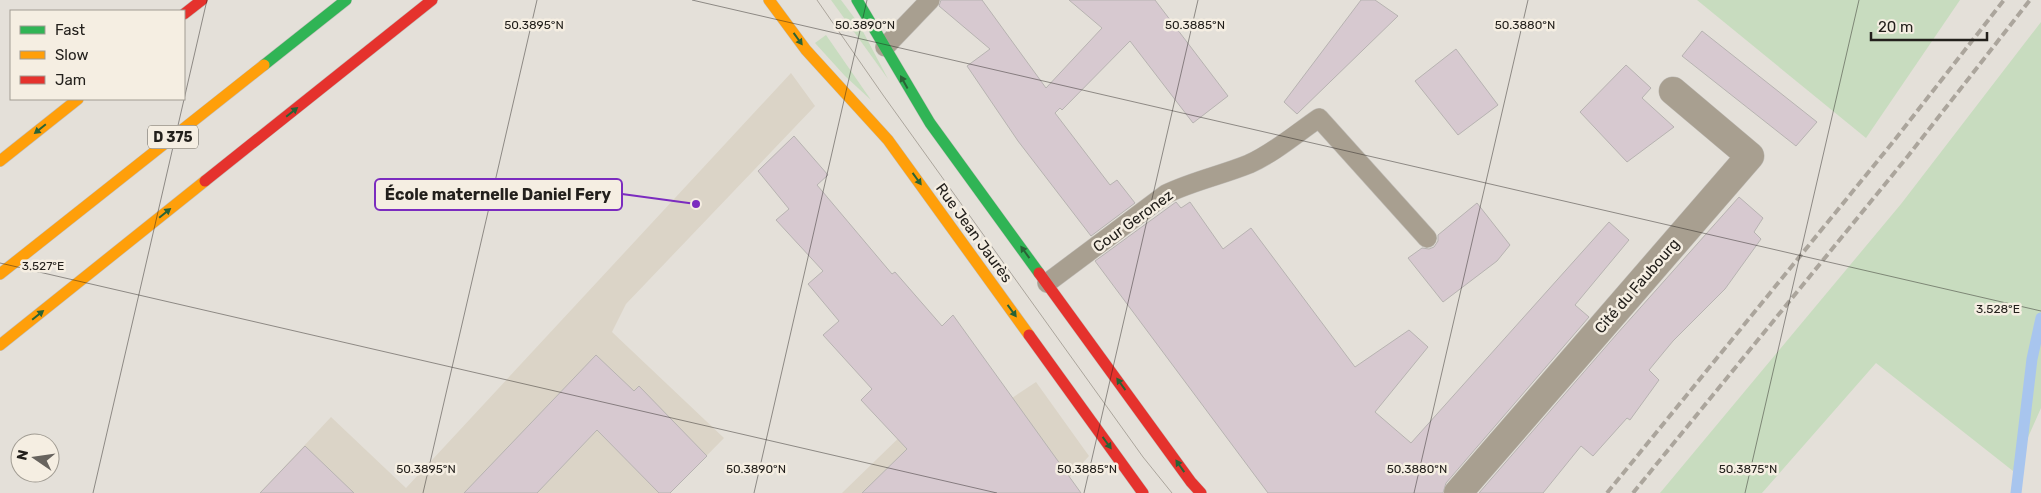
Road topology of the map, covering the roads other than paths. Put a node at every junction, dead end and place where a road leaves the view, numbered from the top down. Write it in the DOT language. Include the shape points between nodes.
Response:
graph roads {
  1 [pos="202,0"];
  2 [pos="346,0"];
  3 [pos="432,0"];
  4 [pos="770,0"];
  5 [pos="857,0"];
  6 [pos="930,0"];
  7 [pos="185,13"];
  8 [pos="885,47"];
  9 [pos="1673,90"];
  10 [pos="77,100"];
  11 [pos="0,161"];
  12 [pos="1427,238"];
  13 [pos="0,274"];
  14 [pos="1047,283"];
  15 [pos="0,345"];
  16 [pos="1143,493"];
  17 [pos="1201,493"];
  18 [pos="1458,493"];
  1 -- 7 [label="main road"];
  2 -- 13 [label="main road, D 375"];
  15 -- 3 [label="main road, one-way"];
  4 -- 16 [label="main road, Rue Jean Jaurès, one-way" via="806,50 888,140"];
  5 -- 8 [label="main road, Rue Jean Jaurès"];
  6 -- 8 [label="lane"];
  14 -- 8 [label="main road, Rue Jean Jaurès, one-way" via="917,103"];
  9 -- 18 [label="street, Cité du Faubourg" via="1750,156"];
  10 -- 11 [label="main road, one-way"];
  12 -- 14 [label="lane, Cour Geronez" via="1319,118 1259,159 1166,194"];
  17 -- 14 [label="main road, Rue Jean Jaurès, one-way"];
}
